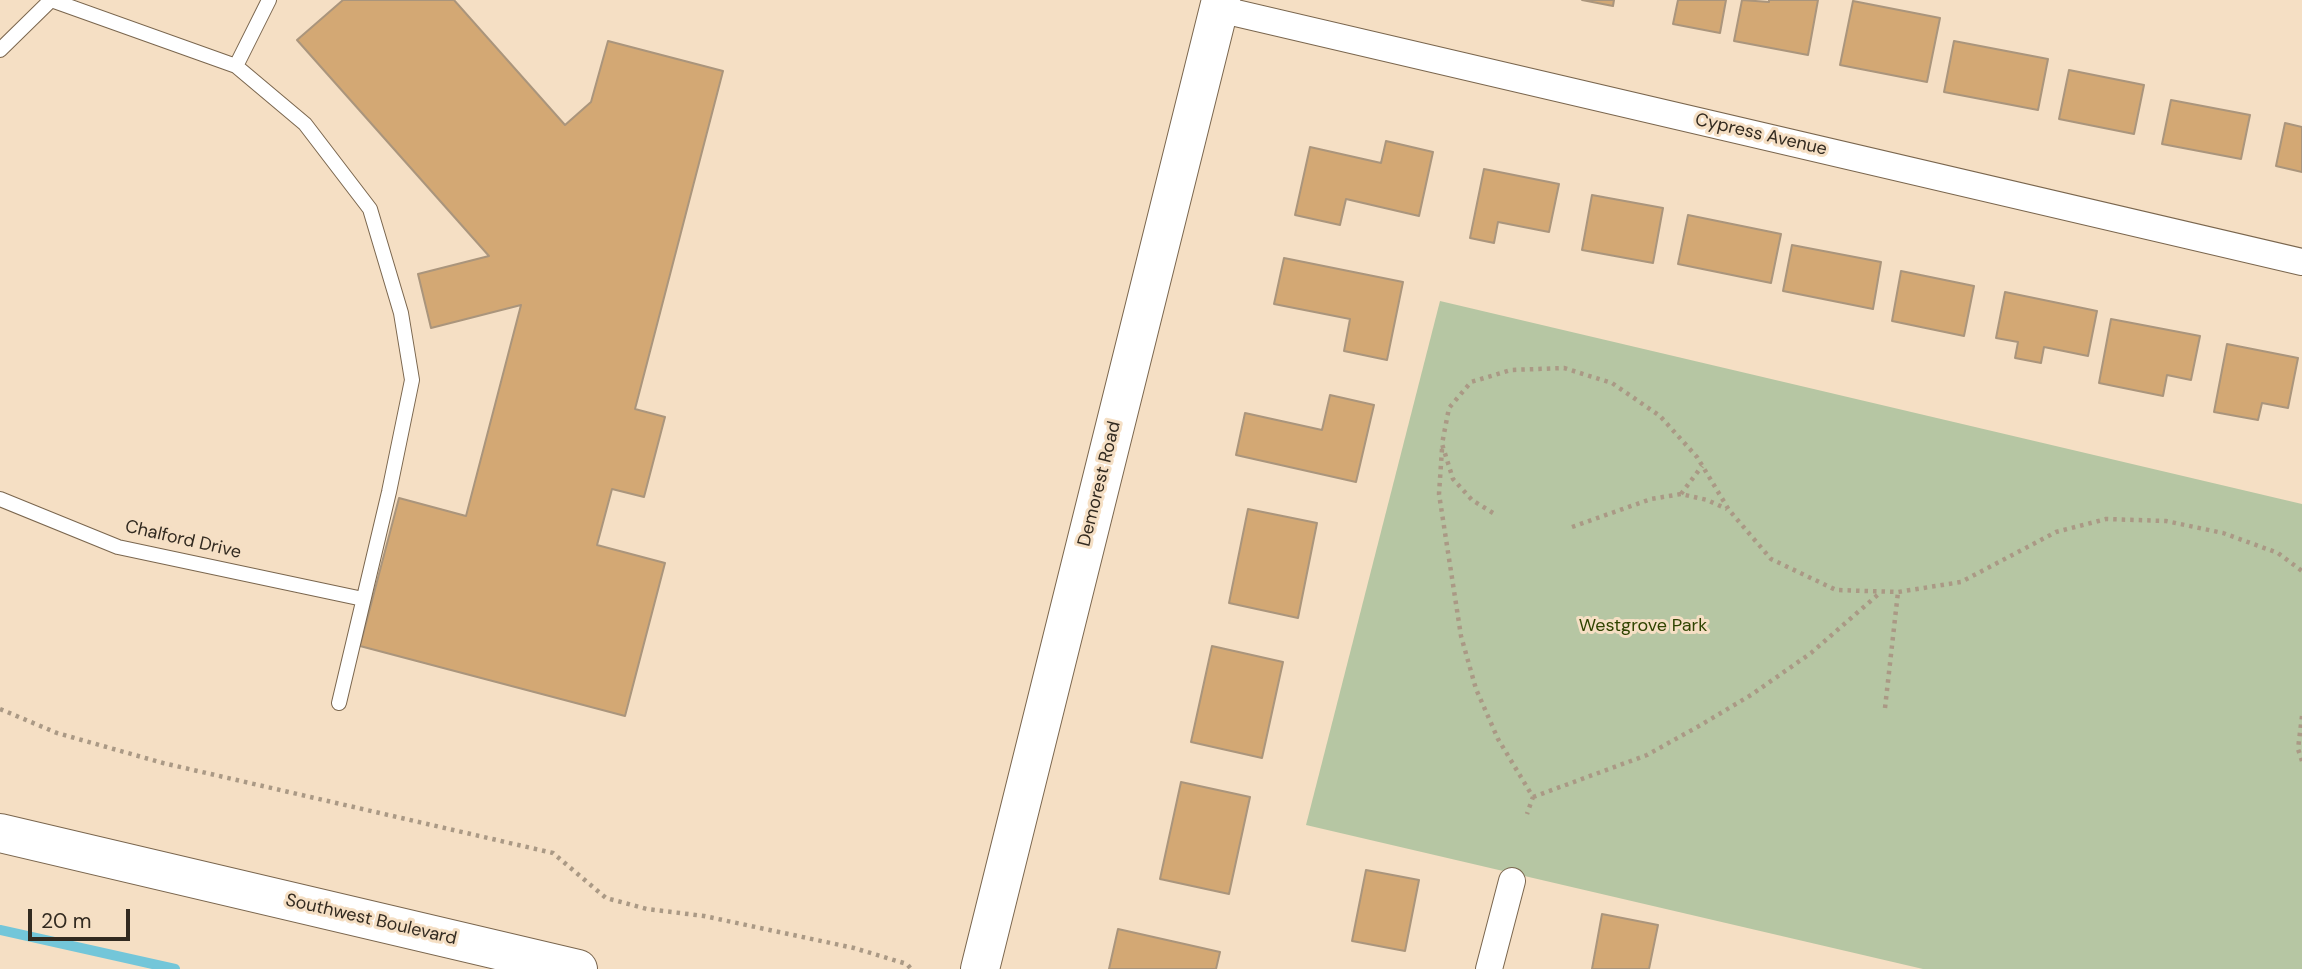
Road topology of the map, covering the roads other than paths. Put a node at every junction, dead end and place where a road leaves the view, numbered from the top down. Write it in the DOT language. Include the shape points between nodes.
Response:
graph roads {
  1 [pos="51,0"];
  2 [pos="268,0"];
  3 [pos="1220,4"];
  4 [pos="0,50"];
  5 [pos="236,66"];
  6 [pos="2302,262"];
  7 [pos="0,499"];
  8 [pos="363,599"];
  9 [pos="339,703"];
  10 [pos="0,833"];
  11 [pos="1513,881"];
  12 [pos="578,969"];
  13 [pos="980,969"];
  14 [pos="1489,969"];
  1 -- 4 [label="lane"];
  1 -- 5 [label="lane"];
  2 -- 5 [label="lane"];
  3 -- 6 [label="street, Cypress Avenue"];
  3 -- 13 [label="street, Demorest Road"];
  5 -- 8 [label="lane" via="305,124 370,209 401,313 412,380"];
  7 -- 8 [label="lane, Chalford Drive" via="118,547"];
  8 -- 9 [label="lane"];
  10 -- 12 [label="street, Southwest Boulevard"];
  11 -- 14 [label="street"];
}
